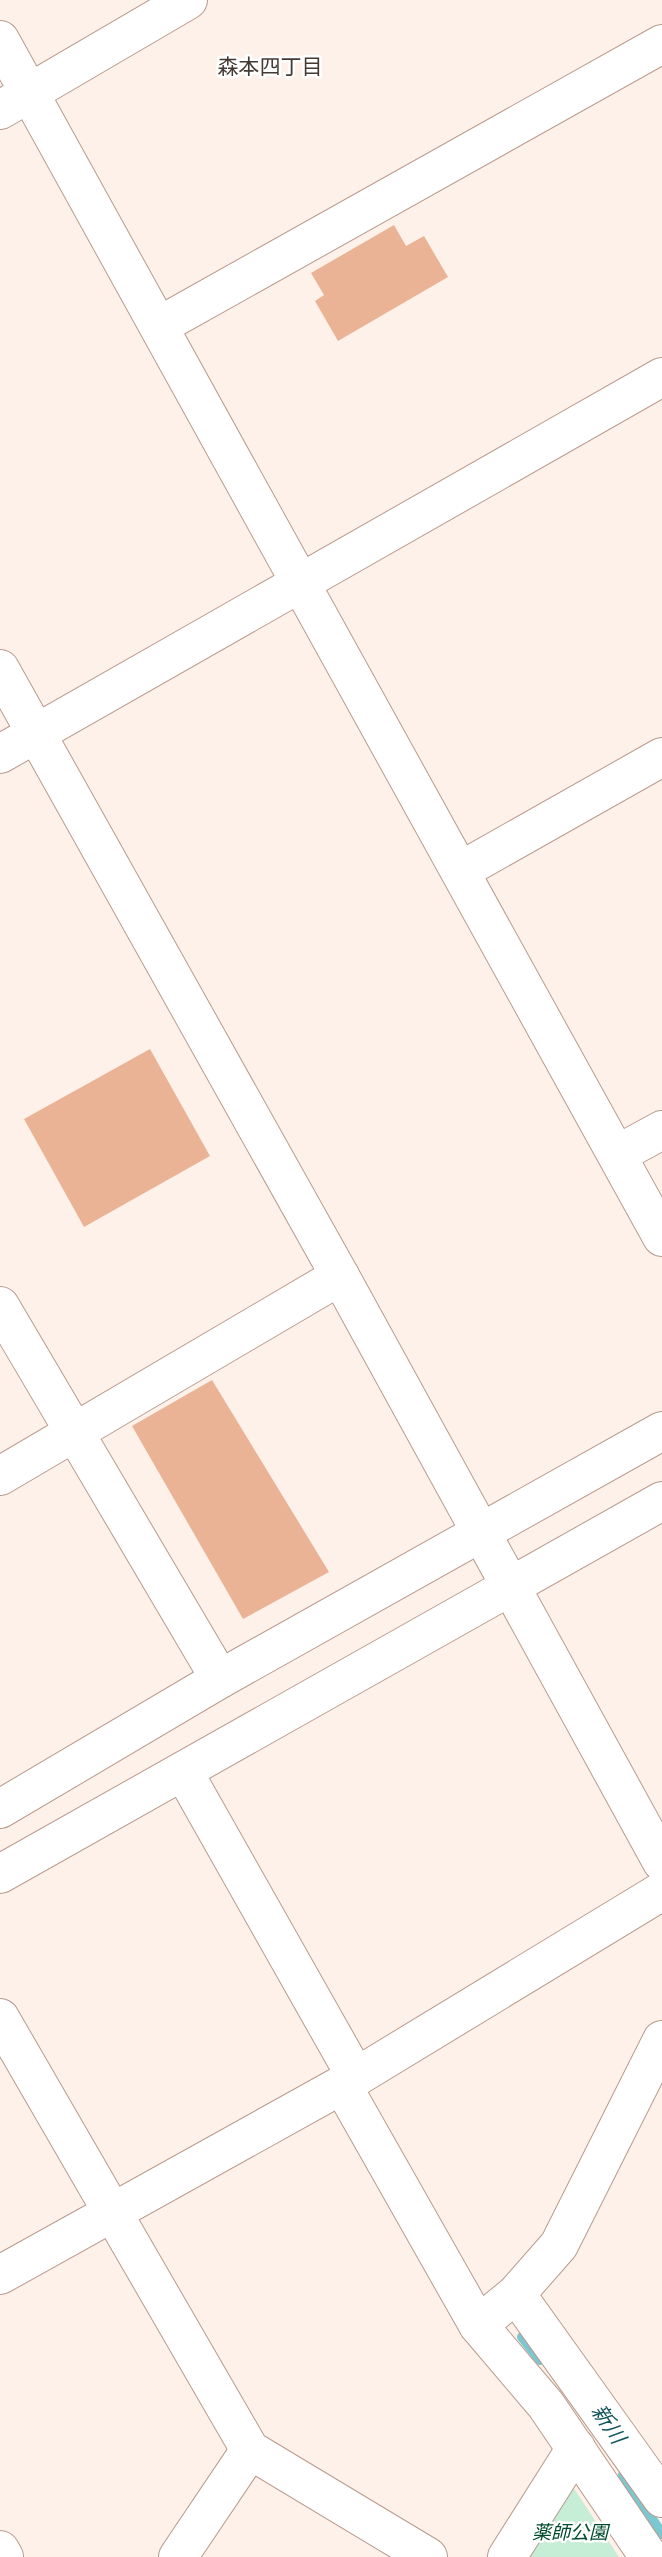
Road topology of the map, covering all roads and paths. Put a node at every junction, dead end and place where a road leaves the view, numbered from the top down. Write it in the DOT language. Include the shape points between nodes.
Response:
graph roads {
  1 [pos="188,0"];
  2 [pos="0,40"];
  3 [pos="662,44"];
  4 [pos="15,102"];
  5 [pos="159,326"];
  6 [pos="662,377"];
  7 [pos="300,582"];
  8 [pos="0,669"];
  9 [pos="36,733"];
  10 [pos="0,754"];
  11 [pos="662,757"];
  12 [pos="462,870"];
  13 [pos="662,1130"];
  14 [pos="618,1154"];
  15 [pos="662,1237"];
  16 [pos="340,1276"];
  17 [pos="0,1306"];
  18 [pos="662,1431"];
  19 [pos="73,1432"];
  20 [pos="0,1476"];
  21 [pos="662,1501"];
  22 [pos="479,1532"];
  23 [pos="511,1585"];
  24 [pos="219,1679"];
  25 [pos="183,1771"];
  26 [pos="0,1809"];
  27 [pos="662,1862"];
  28 [pos="0,1874"];
  29 [pos="662,1891"];
  30 [pos="0,2018"];
  31 [pos="662,2040"];
  32 [pos="349,2081"];
  33 [pos="113,2212"];
  34 [pos="0,2275"];
  35 [pos="516,2294"];
  36 [pos="478,2325"];
  37 [pos="576,2448"];
  38 [pos="250,2450"];
  39 [pos="662,2498"];
  40 [pos="0,2550"];
  41 [pos="4,2557"];
  42 [pos="178,2557"];
  43 [pos="428,2557"];
  44 [pos="507,2557"];
  45 [pos="649,2557"];
  1 -- 4 [label="street"];
  2 -- 4 [label="street"];
  3 -- 5 [label="street"];
  4 -- 5 [label="street"];
  5 -- 7 [label="street"];
  6 -- 7 [label="street"];
  7 -- 9 [label="street"];
  7 -- 12 [label="street"];
  8 -- 9 [label="street"];
  9 -- 10 [label="street"];
  9 -- 16 [label="street"];
  11 -- 12 [label="street"];
  12 -- 14 [label="street"];
  13 -- 14 [label="street"];
  14 -- 15 [label="street"];
  16 -- 19 [label="street"];
  16 -- 22 [label="street"];
  17 -- 19 [label="street"];
  18 -- 22 [label="street"];
  19 -- 20 [label="street"];
  19 -- 24 [label="street"];
  21 -- 23 [label="street"];
  22 -- 23 [label="street"];
  22 -- 24 [label="street"];
  23 -- 25 [label="street"];
  23 -- 27 [label="street"];
  24 -- 26 [label="street"];
  25 -- 28 [label="street"];
  25 -- 32 [label="street"];
  29 -- 32 [label="street"];
  30 -- 33 [label="street"];
  31 -- 35 [label="street" via="559,2245"];
  32 -- 33 [label="street"];
  32 -- 36 [label="street"];
  33 -- 34 [label="street"];
  33 -- 38 [label="street"];
  35 -- 36 [label="street"];
  35 -- 39 [label="street"];
  36 -- 37 [label="street"];
  37 -- 44 [label="street"];
  37 -- 45 [label="street"];
  38 -- 42 [label="street"];
  38 -- 43 [label="street"];
  40 -- 41 [label="street"];
}
